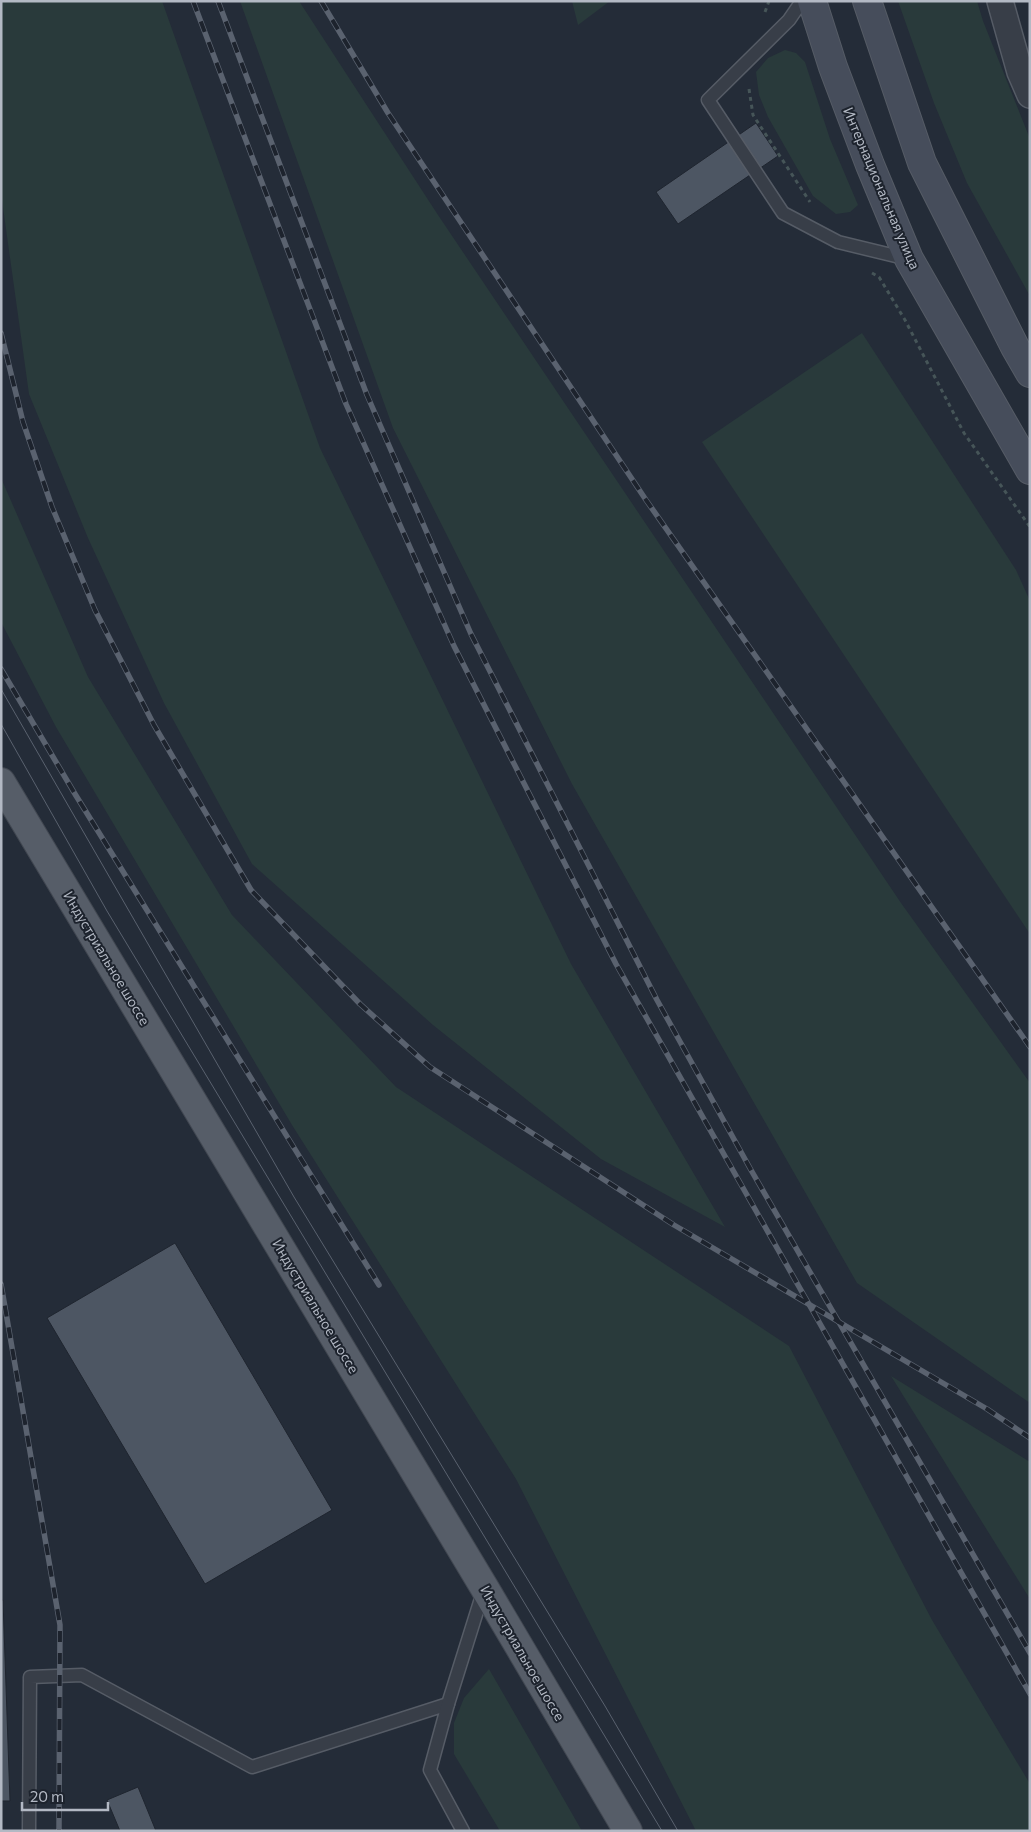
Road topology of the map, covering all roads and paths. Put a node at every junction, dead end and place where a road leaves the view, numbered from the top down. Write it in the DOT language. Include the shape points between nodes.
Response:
graph roads {
  1 [pos="802,1"];
  2 [pos="812,1"];
  3 [pos="867,1"];
  4 [pos="1000,1"];
  5 [pos="1025,72"];
  6 [pos="1030,95"];
  7 [pos="909,259"];
  8 [pos="1030,373"];
  9 [pos="1030,470"];
  10 [pos="1,782"];
  11 [pos="484,1587"];
  12 [pos="448,1704"];
  13 [pos="29,1831"];
  14 [pos="463,1831"];
  15 [pos="628,1831"];
  1 -- 7 [label="lane" via="788,20 708,100 783,213 838,242"];
  2 -- 7 [label="main road, Интернациональная улица" via="863,147"];
  3 -- 8 [label="main road" via="922,163"];
  4 -- 5 [label="street"];
  5 -- 6 [label="street"];
  7 -- 9 [label="main road, Интернациональная улица"];
  10 -- 11 [label="main road, Индустриальное шоссе"];
  11 -- 12 [label="lane"];
  11 -- 15 [label="main road, Индустриальное шоссе"];
  12 -- 13 [label="lane" via="252,1767 82,1675 30,1677"];
  12 -- 14 [label="lane" via="430,1770"];
}
